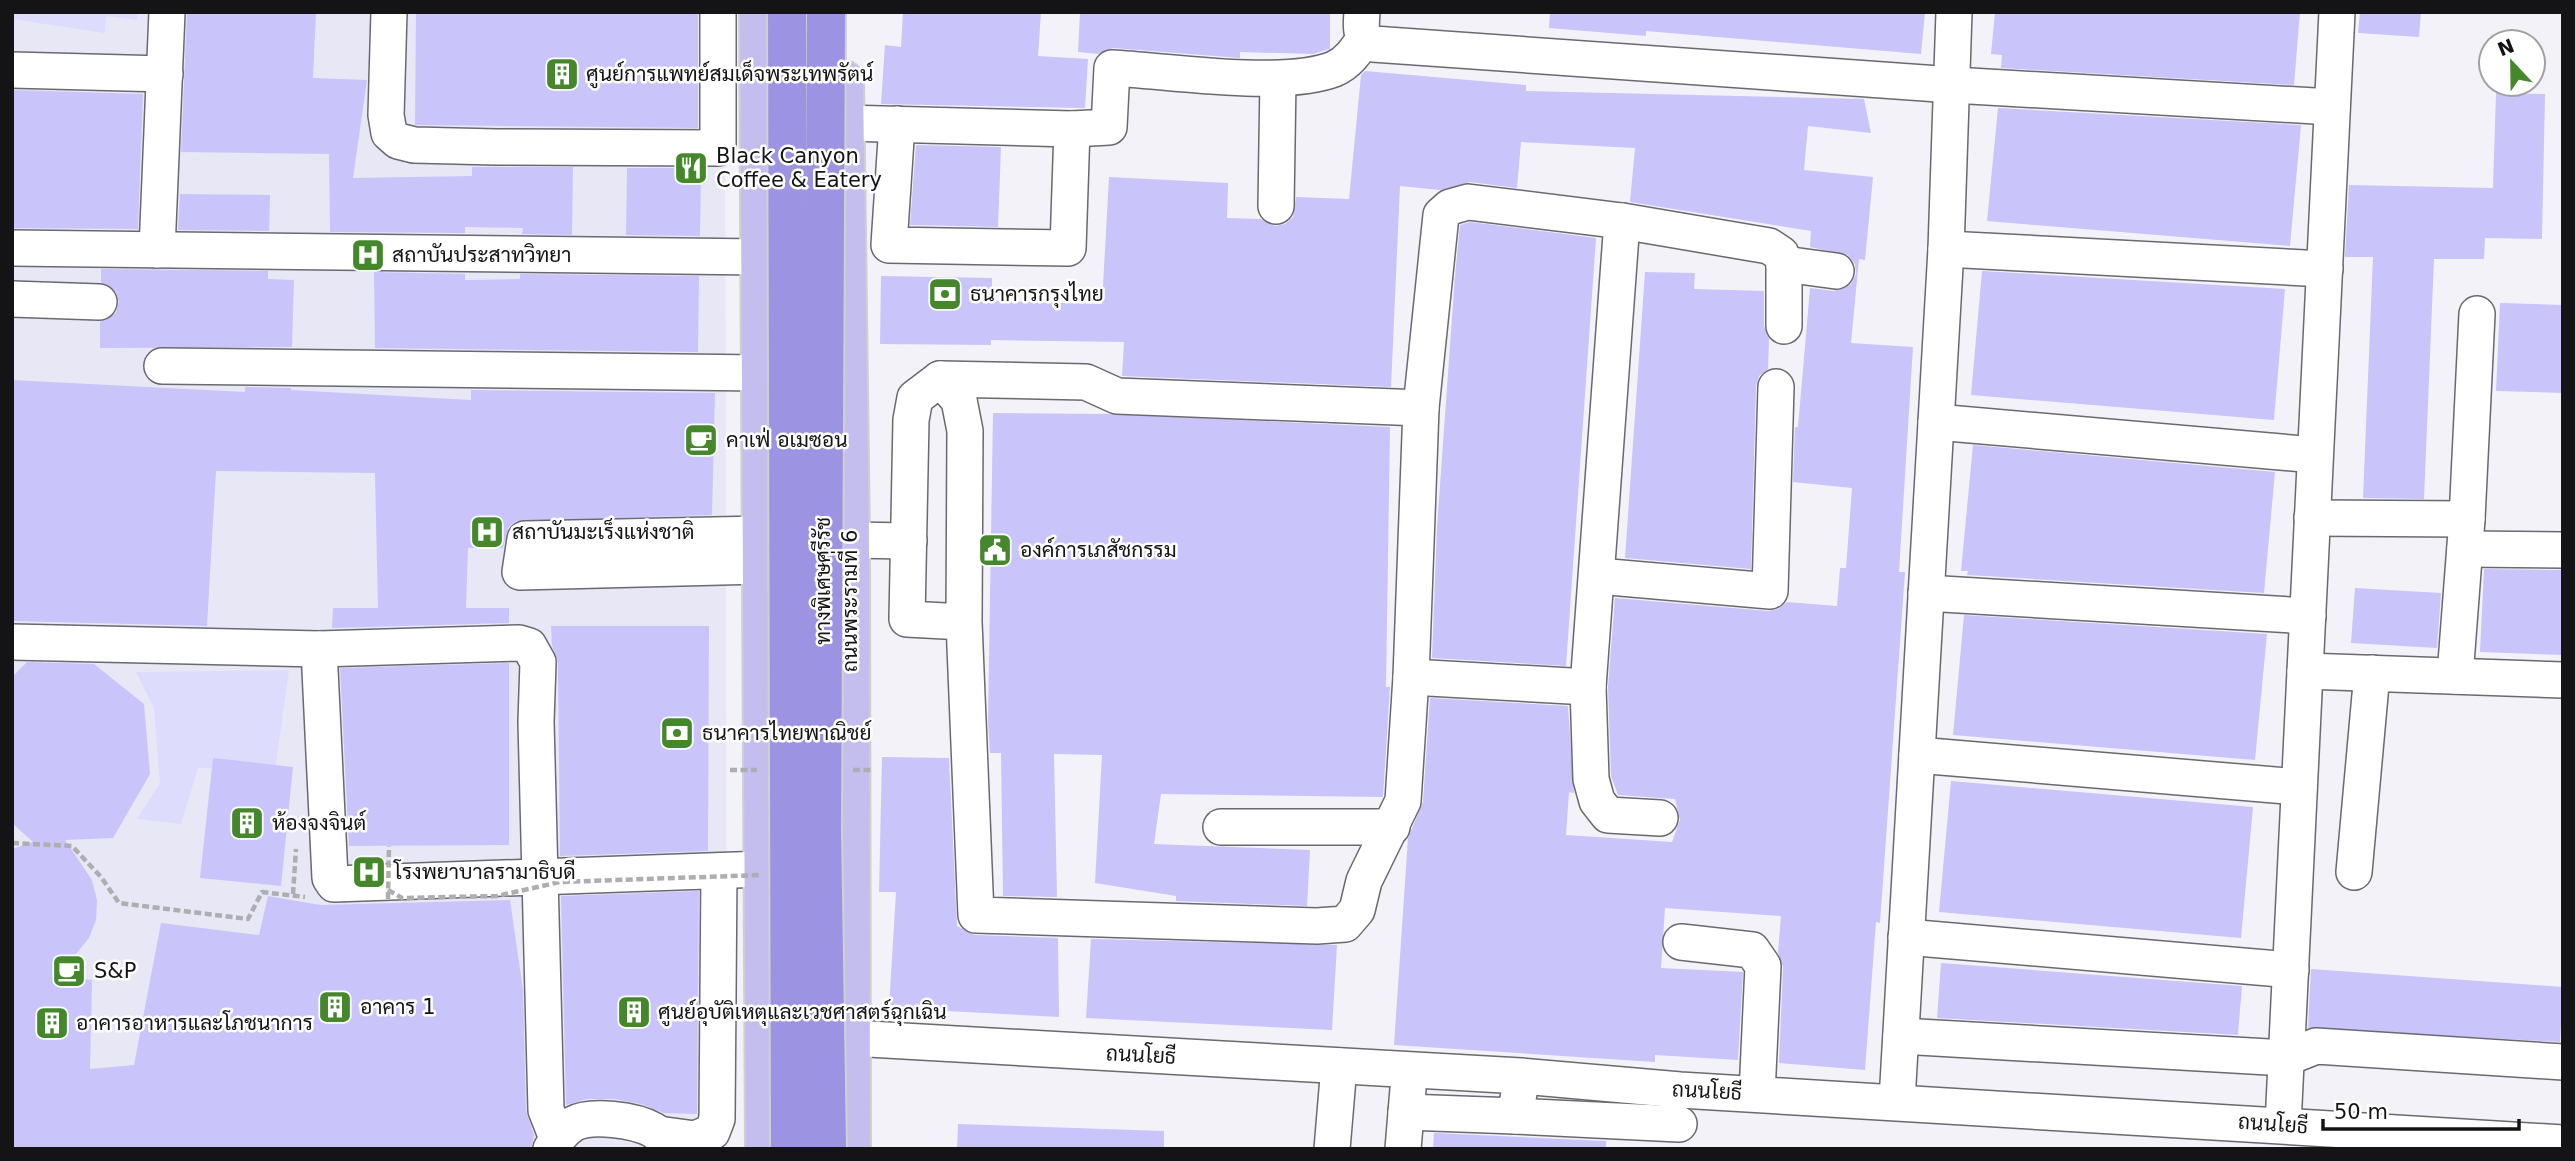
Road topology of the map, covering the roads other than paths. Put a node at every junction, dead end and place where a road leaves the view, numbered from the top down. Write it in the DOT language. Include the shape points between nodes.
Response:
graph roads {
  1 [pos="167,12"];
  2 [pos="389,12"];
  3 [pos="718,12"];
  4 [pos="759,12"];
  5 [pos="788,12"];
  6 [pos="824,12"];
  7 [pos="843,12"];
  8 [pos="1954,12"];
  9 [pos="2337,12"];
  10 [pos="1363,26"];
  11 [pos="718,66"];
  12 [pos="12,70"];
  13 [pos="165,74"];
  14 [pos="1278,79"];
  15 [pos="1953,85"];
  16 [pos="2332,107"];
  17 [pos="760,121"];
  18 [pos="844,123"];
  19 [pos="897,124"];
  20 [pos="1072,129"];
  21 [pos="1276,206"];
  22 [pos="762,216"];
  23 [pos="1622,221"];
  24 [pos="12,248"];
  25 [pos="1946,249"];
  26 [pos="157,250"];
  27 [pos="761,257"];
  28 [pos="1784,264"];
  29 [pos="2325,269"];
  30 [pos="1836,271"];
  31 [pos="12,299"];
  32 [pos="99,302"];
  33 [pos="2477,314"];
  34 [pos="1784,326"];
  35 [pos="162,366"];
  36 [pos="940,379"];
  37 [pos="761,382"];
  38 [pos="1776,387"];
  39 [pos="848,390"];
  40 [pos="1421,408"];
  41 [pos="1936,422"];
  42 [pos="2315,455"];
  43 [pos="2312,518"];
  44 [pos="2466,534"];
  45 [pos="850,540"];
  46 [pos="908,541"];
  47 [pos="761,550"];
  48 [pos="2563,550"];
  49 [pos="1598,576"];
  50 [pos="1926,593"];
  51 [pos="2308,616"];
  52 [pos="964,622"];
  53 [pos="12,642"];
  54 [pos="319,649"];
  55 [pos="2305,671"];
  56 [pos="2372,673"];
  57 [pos="2455,676"];
  58 [pos="1412,677"];
  59 [pos="2563,680"];
  60 [pos="1588,687"];
  61 [pos="1917,755"];
  62 [pos="2299,787"];
  63 [pos="1660,818"];
  64 [pos="1221,827"];
  65 [pos="1392,827"];
  66 [pos="719,871"];
  67 [pos="766,872"];
  68 [pos="2354,872"];
  69 [pos="540,884"];
  70 [pos="1906,937"];
  71 [pos="1681,942"];
  72 [pos="2291,970"];
  73 [pos="1901,1036"];
  74 [pos="851,1038"];
  75 [pos="2286,1058"];
  76 [pos="2563,1062"];
  77 [pos="1339,1066"];
  78 [pos="1409,1070"];
  79 [pos="1521,1076"];
  80 [pos="1681,1090"];
  81 [pos="1757,1094"];
  82 [pos="1897,1101"];
  83 [pos="1406,1112"];
  84 [pos="1516,1116"];
  85 [pos="2283,1125"];
  86 [pos="1678,1137"];
  87 [pos="2433,1142"];
  88 [pos="554,1143"];
  89 [pos="669,1143"];
  90 [pos="2563,1143"];
  91 [pos="765,1149"];
  92 [pos="790,1149"];
  93 [pos="827,1149"];
  94 [pos="851,1149"];
  95 [pos="1332,1149"];
  96 [pos="1403,1149"];
  1 -- 13 [label="street"];
  2 -- 11 [label="street" via="389,133 414,145 718,148"];
  3 -- 11 [label="street"];
  4 -- 17 [label="main road"];
  5 -- 92 [label="highway, ทางพิเศษศรีรัช, bridge"];
  6 -- 22 [label="main road"];
  6 -- 93 [label="highway, ทางพิเศษศรีรัช, bridge" via="822,830"];
  7 -- 18 [label="main road, ถนนพระรามที่ 6"];
  8 -- 15 [label="street"];
  9 -- 16 [label="street"];
  10 -- 14 [label="street" via="1352,57 1334,69"];
  10 -- 15 [label="street" via="1373,44"];
  11 -- 17 [label="street"];
  12 -- 13 [label="street"];
  13 -- 26 [label="street"];
  14 -- 20 [label="street" via="1112,68 1109,127"];
  14 -- 21 [label="street"];
  15 -- 16 [label="street"];
  15 -- 25 [label="street"];
  16 -- 29 [label="street"];
  17 -- 22 [label="main road"];
  18 -- 19 [label="street"];
  18 -- 39 [label="main road, ถนนพระรามที่ 6"];
  19 -- 20 [label="street"];
  19 -- 20 [label="street" via="889,245 1068,248"];
  22 -- 27 [label="main road"];
  23 -- 28 [label="street" via="1769,246 1781,254"];
  23 -- 40 [label="street" via="1468,202 1444,210"];
  23 -- 49 [label="street"];
  24 -- 26 [label="street"];
  25 -- 29 [label="street"];
  25 -- 41 [label="street"];
  26 -- 27 [label="street"];
  27 -- 37 [label="main road"];
  28 -- 30 [label="street"];
  28 -- 34 [label="street"];
  29 -- 42 [label="street"];
  31 -- 32 [label="street"];
  33 -- 44 [label="street"];
  35 -- 37 [label="street"];
  36 -- 40 [label="street" via="1054,379 1086,382 1117,396"];
  36 -- 46 [label="street" via="915,398"];
  36 -- 52 [label="street" via="960,400 965,431"];
  37 -- 39 [label="main road"];
  37 -- 47 [label="main road"];
  38 -- 49 [label="street" via="1770,591"];
  39 -- 45 [label="main road, ถนนพระรามที่ 6"];
  40 -- 58 [label="street"];
  41 -- 42 [label="street"];
  41 -- 50 [label="street"];
  42 -- 43 [label="street"];
  43 -- 44 [label="street"];
  43 -- 51 [label="street"];
  44 -- 48 [label="street"];
  44 -- 57 [label="street"];
  45 -- 46 [label="street"];
  45 -- 74 [label="main road, ถนนพระรามที่ 6"];
  46 -- 52 [label="street" via="907,619"];
  47 -- 47 [label="street" via="520,572 524,539"];
  47 -- 67 [label="main road"];
  49 -- 60 [label="street"];
  50 -- 51 [label="street"];
  50 -- 61 [label="street"];
  51 -- 55 [label="street"];
  52 -- 65 [label="street" via="976,915 1345,924 1357,910 1364,881"];
  53 -- 54 [label="street"];
  54 -- 69 [label="street" via="331,881"];
  54 -- 69 [label="street" via="529,646 538,662"];
  55 -- 56 [label="street"];
  55 -- 62 [label="street"];
  56 -- 57 [label="street"];
  56 -- 68 [label="street"];
  57 -- 59 [label="street"];
  58 -- 60 [label="street"];
  58 -- 65 [label="street" via="1403,801"];
  60 -- 63 [label="street" via="1591,779 1597,801 1608,815"];
  61 -- 62 [label="street"];
  61 -- 70 [label="street"];
  62 -- 72 [label="street"];
  64 -- 65 [label="street"];
  66 -- 67 [label="street"];
  66 -- 69 [label="street"];
  66 -- 89 [label="street" via="717,1119 712,1132"];
  67 -- 91 [label="main road"];
  69 -- 88 [label="street" via="546,1110"];
  70 -- 72 [label="street"];
  70 -- 73 [label="street"];
  71 -- 81 [label="street" via="1752,950 1759,956 1763,966"];
  72 -- 75 [label="street"];
  73 -- 75 [label="street"];
  73 -- 82 [label="street"];
  74 -- 77 [label="street, ถนนโยธี"];
  74 -- 94 [label="main road, ถนนพระรามที่ 6"];
  75 -- 76 [label="street" via="2316,1046"];
  75 -- 85 [label="street"];
  77 -- 78 [label="street, ถนนโยธี"];
  77 -- 95 [label="street"];
  78 -- 79 [label="street, ถนนโยธี"];
  78 -- 83 [label="street"];
  79 -- 80 [label="street, ถนนโยธี"];
  79 -- 84 [label="street"];
  80 -- 81 [label="street, ถนนโยธี"];
  80 -- 86 [label="street"];
  81 -- 82 [label="street, ถนนโยธี"];
  82 -- 85 [label="street, ถนนโยธี"];
  83 -- 84 [label="street"];
  83 -- 96 [label="street"];
  84 -- 86 [label="street"];
  85 -- 87 [label="street, ถนนโยธี"];
  87 -- 90 [label="street, ถนนโยธี"];
  88 -- 89 [label="street" via="574,1123 599,1120 626,1120"];
}
